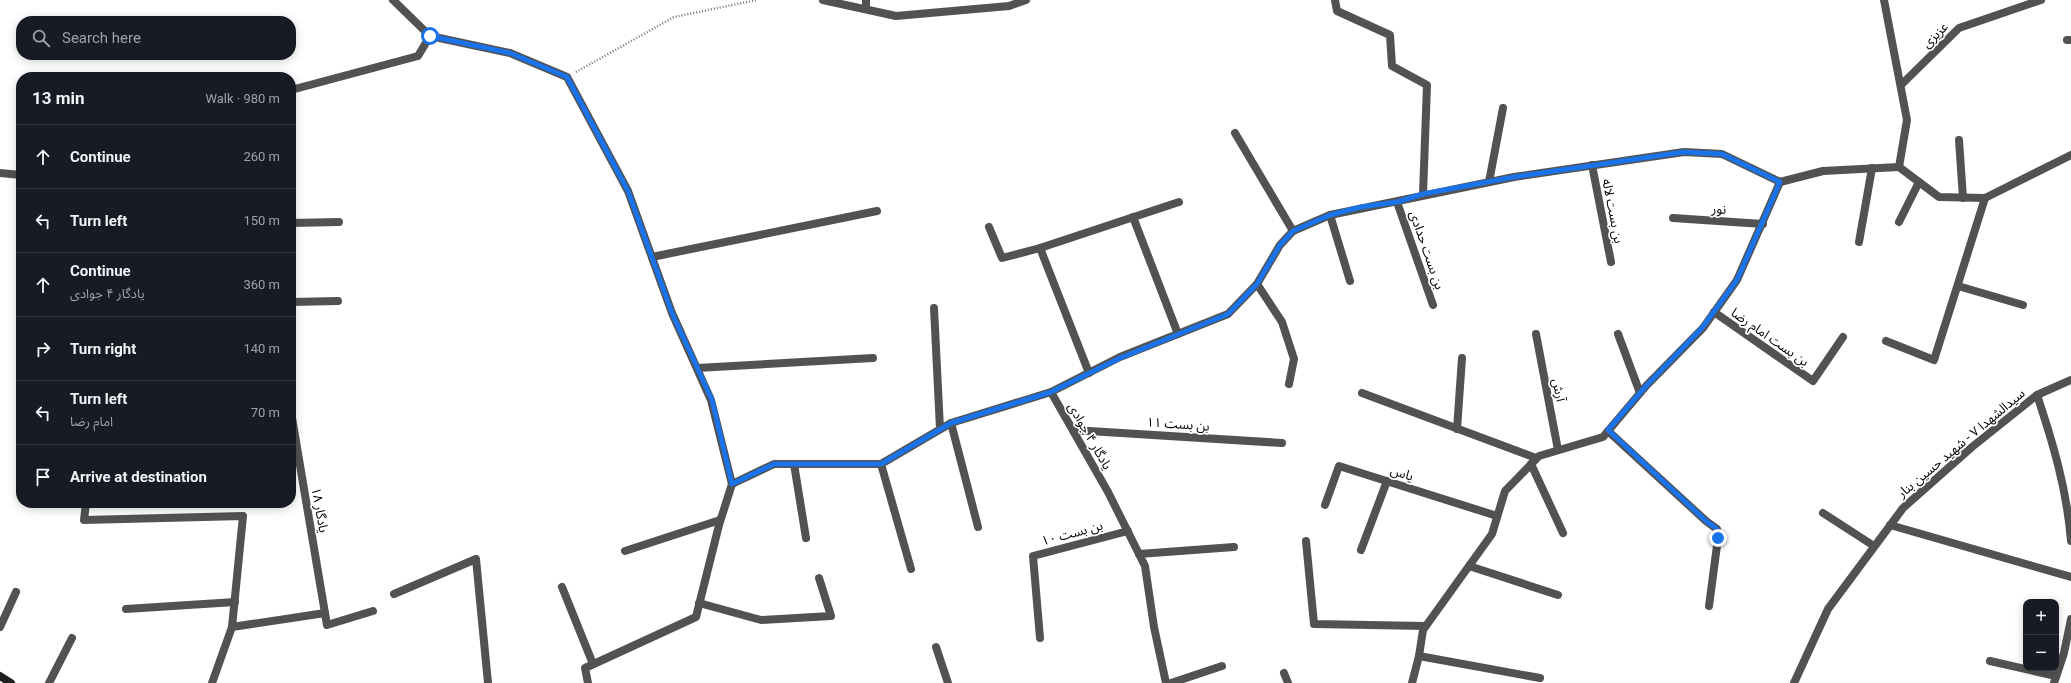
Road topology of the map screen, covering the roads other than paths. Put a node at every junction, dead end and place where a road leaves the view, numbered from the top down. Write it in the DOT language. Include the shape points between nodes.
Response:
graph roads {
  1 [pos="393,0"];
  2 [pos="823,0"];
  3 [pos="866,0"];
  4 [pos="1026,0"];
  5 [pos="1335,0"];
  6 [pos="1884,0"];
  7 [pos="2041,0"];
  8 [pos="995,4"];
  9 [pos="866,9"];
  10 [pos="430,36"];
  11 [pos="1901,85"];
  12 [pos="296,89"];
  13 [pos="1502,108"];
  14 [pos="1235,133"];
  15 [pos="1959,140"];
  16 [pos="2071,155"];
  17 [pos="1592,165"];
  18 [pos="1899,167"];
  19 [pos="1872,168"];
  20 [pos="0,173"];
  21 [pos="16,175"];
  22 [pos="1489,182"];
  23 [pos="1780,182"];
  24 [pos="1919,182"];
  25 [pos="1423,194"];
  26 [pos="1963,198"];
  27 [pos="1985,198"];
  28 [pos="1179,202"];
  29 [pos="1397,202"];
  30 [pos="877,211"];
  31 [pos="1330,215"];
  32 [pos="1133,217"];
  33 [pos="1673,218"];
  34 [pos="339,222"];
  35 [pos="1899,222"];
  36 [pos="296,223"];
  37 [pos="1763,224"];
  38 [pos="989,228"];
  39 [pos="1293,231"];
  40 [pos="1859,242"];
  41 [pos="1040,248"];
  42 [pos="652,257"];
  43 [pos="1611,262"];
  44 [pos="1350,282"];
  45 [pos="1257,284"];
  46 [pos="1958,286"];
  47 [pos="338,300"];
  48 [pos="296,302"];
  49 [pos="1433,305"];
  50 [pos="2024,305"];
  51 [pos="934,308"];
  52 [pos="1714,312"];
  53 [pos="1178,334"];
  54 [pos="1536,334"];
  55 [pos="1618,334"];
  56 [pos="1843,337"];
  57 [pos="1886,341"];
  58 [pos="873,358"];
  59 [pos="1462,358"];
  60 [pos="697,368"];
  61 [pos="1089,373"];
  62 [pos="2071,380"];
  63 [pos="1289,384"];
  64 [pos="1051,392"];
  65 [pos="1362,393"];
  66 [pos="1640,393"];
  67 [pos="2037,395"];
  68 [pos="951,423"];
  69 [pos="940,429"];
  70 [pos="1457,429"];
  71 [pos="1073,430"];
  72 [pos="1608,430"];
  73 [pos="296,442"];
  74 [pos="1282,443"];
  75 [pos="1558,450"];
  76 [pos="1533,461"];
  77 [pos="794,464"];
  78 [pos="881,464"];
  79 [pos="1387,481"];
  80 [pos="732,484"];
  81 [pos="2068,496"];
  82 [pos="1325,505"];
  83 [pos="85,508"];
  84 [pos="1823,513"];
  85 [pos="1497,516"];
  86 [pos="720,520"];
  87 [pos="1890,525"];
  88 [pos="978,527"];
  89 [pos="1128,531"];
  90 [pos="1563,532"];
  91 [pos="806,538"];
  92 [pos="1306,541"];
  93 [pos="2071,541"];
  94 [pos="1874,546"];
  95 [pos="1234,547"];
  96 [pos="1361,550"];
  97 [pos="625,551"];
  98 [pos="1139,554"];
  99 [pos="1469,566"];
  100 [pos="911,569"];
  101 [pos="2071,577"];
  102 [pos="819,578"];
  103 [pos="562,587"];
  104 [pos="16,592"];
  105 [pos="394,594"];
  106 [pos="1558,595"];
  107 [pos="234,602"];
  108 [pos="699,603"];
  109 [pos="1709,606"];
  110 [pos="126,609"];
  111 [pos="373,611"];
  112 [pos="325,613"];
  113 [pos="2071,619"];
  114 [pos="1425,626"];
  115 [pos="0,627"];
  116 [pos="232,627"];
  117 [pos="72,638"];
  118 [pos="1040,638"];
  119 [pos="936,647"];
  120 [pos="1419,656"];
  121 [pos="1990,661"];
  122 [pos="594,664"];
  123 [pos="1222,666"];
  124 [pos="1284,673"];
  125 [pos="0,676"];
  126 [pos="1540,678"];
  127 [pos="2055,679"];
  128 [pos="10,683"];
  129 [pos="48,683"];
  130 [pos="212,683"];
  131 [pos="488,683"];
  132 [pos="588,683"];
  133 [pos="948,683"];
  134 [pos="1166,683"];
  135 [pos="1171,683"];
  136 [pos="1288,683"];
  137 [pos="1412,683"];
  138 [pos="1794,683"];
  1 -- 10 [label="street"];
  2 -- 9 [label="street"];
  3 -- 9 [label="street"];
  4 -- 8 [label="street" via="1009,6"];
  5 -- 25 [label="street" via="1337,11 1390,35 1392,66 1427,85"];
  6 -- 11 [label="street"];
  7 -- 11 [label="street, عزیزی" via="1960,28"];
  8 -- 9 [label="street" via="896,16"];
  10 -- 12 [label="street" via="418,56"];
  10 -- 42 [label="street" via="510,53 567,77 628,191"];
  11 -- 18 [label="street" via="1907,120"];
  13 -- 22 [label="street"];
  14 -- 39 [label="street"];
  15 -- 26 [label="street"];
  16 -- 27 [label="street"];
  17 -- 22 [label="street"];
  17 -- 23 [label="street" via="1684,152 1722,154"];
  17 -- 43 [label="street, بن بست لاله"];
  18 -- 19 [label="street"];
  18 -- 24 [label="street"];
  19 -- 23 [label="street" via="1824,171"];
  19 -- 40 [label="street"];
  20 -- 21 [label="street"];
  22 -- 25 [label="street"];
  23 -- 37 [label="street"];
  24 -- 26 [label="street" via="1939,197"];
  24 -- 35 [label="street"];
  25 -- 29 [label="street"];
  26 -- 27 [label="street"];
  27 -- 46 [label="street"];
  28 -- 32 [label="street"];
  29 -- 31 [label="street"];
  29 -- 49 [label="street, بن بست حدادی"];
  30 -- 42 [label="street"];
  31 -- 39 [label="street"];
  31 -- 44 [label="street"];
  32 -- 41 [label="street"];
  32 -- 53 [label="street"];
  33 -- 37 [label="street, نور"];
  34 -- 36 [label="street"];
  37 -- 52 [label="street" via="1737,280"];
  38 -- 41 [label="street" via="1002,258"];
  39 -- 45 [label="street" via="1280,245"];
  41 -- 61 [label="street"];
  42 -- 60 [label="street" via="672,313"];
  45 -- 53 [label="street" via="1228,314"];
  45 -- 63 [label="street" via="1282,322 1294,359"];
  46 -- 50 [label="street"];
  46 -- 57 [label="street" via="1934,360"];
  47 -- 48 [label="street"];
  51 -- 69 [label="street"];
  52 -- 56 [label="street, بن بست امام رضا" via="1813,381"];
  52 -- 66 [label="street"];
  53 -- 61 [label="street"];
  54 -- 75 [label="street, آرش"];
  55 -- 66 [label="street"];
  58 -- 60 [label="street"];
  59 -- 70 [label="street"];
  60 -- 80 [label="street" via="712,400"];
  61 -- 64 [label="street"];
  62 -- 67 [label="street, سیدالشهدا ۷ - شهید حسین بنار"];
  64 -- 68 [label="street"];
  64 -- 71 [label="street, یادگار ۴ جوادی"];
  65 -- 70 [label="street"];
  66 -- 72 [label="street"];
  67 -- 81 [label="street"];
  67 -- 87 [label="street, سیدالشهدا ۷ - شهید حسین بنار" via="1966,452 1903,508"];
  68 -- 69 [label="street"];
  68 -- 88 [label="street"];
  69 -- 78 [label="street"];
  70 -- 76 [label="street"];
  71 -- 74 [label="street, بن بست ۱۱"];
  71 -- 89 [label="street, یادگار ۴ جوادی"];
  72 -- 75 [label="street" via="1603,437"];
  72 -- 109 [label="street" via="1717,529"];
  73 -- 112 [label="street, یادگار ۱۸"];
  75 -- 76 [label="street" via="1538,456"];
  76 -- 85 [label="street" via="1505,491"];
  76 -- 90 [label="street"];
  77 -- 78 [label="street"];
  77 -- 80 [label="street" via="774,464"];
  77 -- 91 [label="street"];
  78 -- 100 [label="street"];
  79 -- 82 [label="street, یاس" via="1339,466"];
  79 -- 85 [label="street, یاس"];
  79 -- 96 [label="street"];
  80 -- 86 [label="street"];
  81 -- 93 [label="street"];
  83 -- 107 [label="street" via="84,520 243,516"];
  84 -- 94 [label="street"];
  85 -- 99 [label="street" via="1492,534"];
  86 -- 97 [label="street"];
  86 -- 108 [label="street"];
  87 -- 94 [label="street, سیدالشهدا ۷ - شهید حسین بنار"];
  87 -- 101 [label="street"];
  89 -- 98 [label="street, یادگار ۴ جوادی"];
  89 -- 118 [label="street, بن بست ۱۰" via="1033,556"];
  92 -- 114 [label="street" via="1314,624"];
  94 -- 138 [label="street, سیدالشهدا ۷ - شهید حسین بنار" via="1828,609"];
  95 -- 98 [label="street"];
  98 -- 134 [label="street, یادگار ۴ جوادی" via="1145,566"];
  99 -- 106 [label="street"];
  99 -- 114 [label="street"];
  102 -- 108 [label="street" via="831,616 761,620"];
  103 -- 122 [label="street"];
  104 -- 115 [label="street"];
  105 -- 131 [label="street" via="476,559"];
  107 -- 110 [label="street"];
  107 -- 116 [label="street"];
  108 -- 122 [label="street" via="696,618"];
  111 -- 112 [label="street" via="327,625"];
  112 -- 116 [label="street"];
  113 -- 127 [label="street"];
  114 -- 120 [label="street"];
  116 -- 130 [label="street"];
  117 -- 129 [label="street"];
  119 -- 133 [label="street"];
  120 -- 126 [label="street"];
  120 -- 137 [label="street"];
  121 -- 127 [label="street"];
  122 -- 132 [label="street" via="585,668"];
  123 -- 135 [label="street"];
  124 -- 136 [label="street"];
  125 -- 128 [label="main road"];
}
